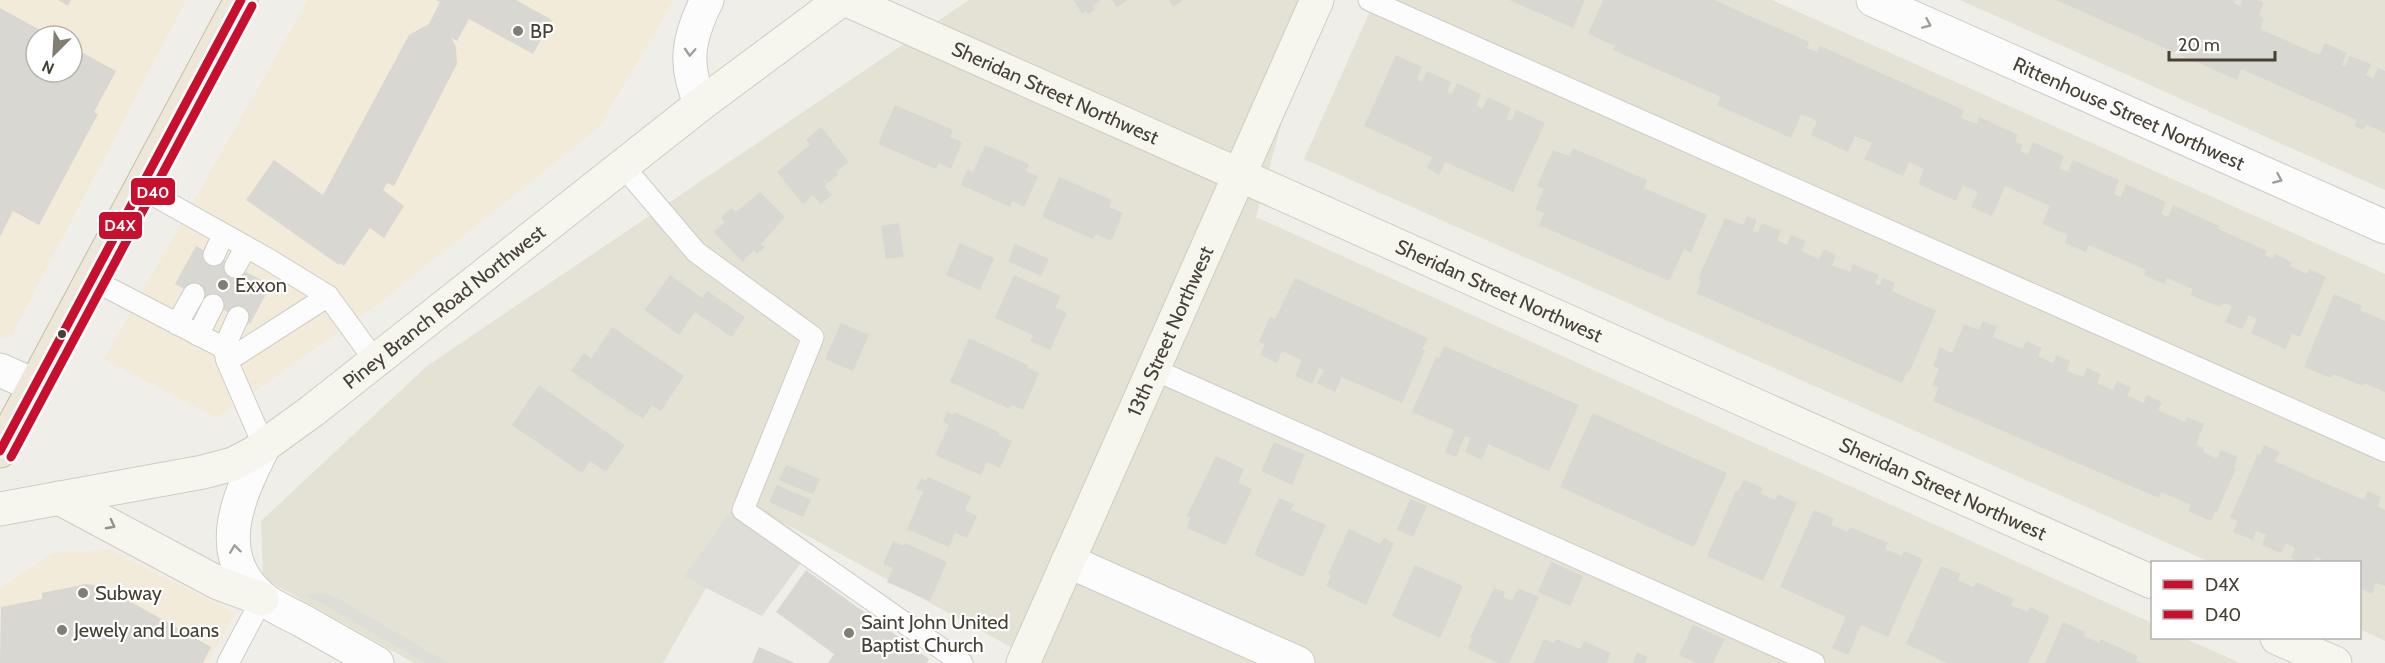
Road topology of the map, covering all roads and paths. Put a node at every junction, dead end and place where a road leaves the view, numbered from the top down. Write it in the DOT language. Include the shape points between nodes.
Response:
graph roads {
  1 [pos="241,0"];
  2 [pos="707,0"];
  3 [pos="841,0"];
  4 [pos="847,0"];
  5 [pos="1317,0"];
  6 [pos="1369,0"];
  7 [pos="1874,0"];
  8 [pos="701,104"];
  9 [pos="623,166"];
  10 [pos="1239,175"];
  11 [pos="141,188"];
  12 [pos="2385,227"];
  13 [pos="223,235"];
  14 [pos="246,247"];
  15 [pos="214,255"];
  16 [pos="235,267"];
  17 [pos="93,280"];
  18 [pos="194,294"];
  19 [pos="328,296"];
  20 [pos="213,304"];
  21 [pos="238,317"];
  22 [pos="177,324"];
  23 [pos="198,335"];
  24 [pos="225,354"];
  25 [pos="375,362"];
  26 [pos="1153,369"];
  27 [pos="0,370"];
  28 [pos="36,386"];
  29 [pos="264,446"];
  30 [pos="0,451"];
  31 [pos="2385,451"];
  32 [pos="59,498"];
  33 [pos="0,509"];
  34 [pos="1068,561"];
  35 [pos="2151,582"];
  36 [pos="262,598"];
  37 [pos="2279,639"];
  38 [pos="228,663"];
  39 [pos="377,663"];
  40 [pos="962,663"];
  41 [pos="1023,663"];
  42 [pos="1298,663"];
  43 [pos="1814,663"];
  44 [pos="2335,663"];
  1 -- 11 [label="highway"];
  2 -- 8 [label="street, one-way" via="696,21 689,55 694,89"];
  3 -- 8 [label="street, Piney Branch Road Northwest"];
  4 -- 10 [label="street, Sheridan Street Northwest"];
  5 -- 10 [label="street, 13th Street Northwest"];
  6 -- 31 [label="lane"];
  7 -- 12 [label="street, Rittenhouse Street Northwest, one-way"];
  8 -- 9 [label="street, Piney Branch Road Northwest"];
  9 -- 25 [label="street, Piney Branch Road Northwest"];
  9 -- 40 [label="lane" via="696,252 813,337 743,510"];
  10 -- 26 [label="street, 13th Street Northwest"];
  10 -- 35 [label="street, Sheridan Street Northwest"];
  11 -- 13 [label="lane"];
  11 -- 17 [label="highway"];
  13 -- 14 [label="lane"];
  13 -- 15 [label="lane"];
  14 -- 16 [label="lane"];
  14 -- 19 [label="lane"];
  17 -- 22 [label="lane"];
  17 -- 28 [label="highway"];
  18 -- 22 [label="lane"];
  19 -- 24 [label="lane"];
  19 -- 25 [label="lane"];
  20 -- 23 [label="lane"];
  21 -- 24 [label="lane"];
  22 -- 23 [label="lane"];
  23 -- 24 [label="lane"];
  24 -- 29 [label="lane"];
  25 -- 29 [label="street, Piney Branch Road Northwest"];
  26 -- 34 [label="street, 13th Street Northwest"];
  26 -- 43 [label="lane"];
  27 -- 28 [label="street"];
  28 -- 30 [label="highway"];
  29 -- 32 [label="street, Piney Branch Road Northwest" via="233,464 202,472"];
  36 -- 29 [label="street, one-way" via="240,572 233,551 233,528 246,481"];
  32 -- 33 [label="street, Piney Branch Road Northwest"];
  32 -- 36 [label="street, one-way" via="218,583"];
  34 -- 41 [label="street, 13th Street Northwest"];
  34 -- 42 [label="street"];
  36 -- 38 [label="lane"];
  36 -- 39 [label="street"];
  37 -- 44 [label="street"];
}
